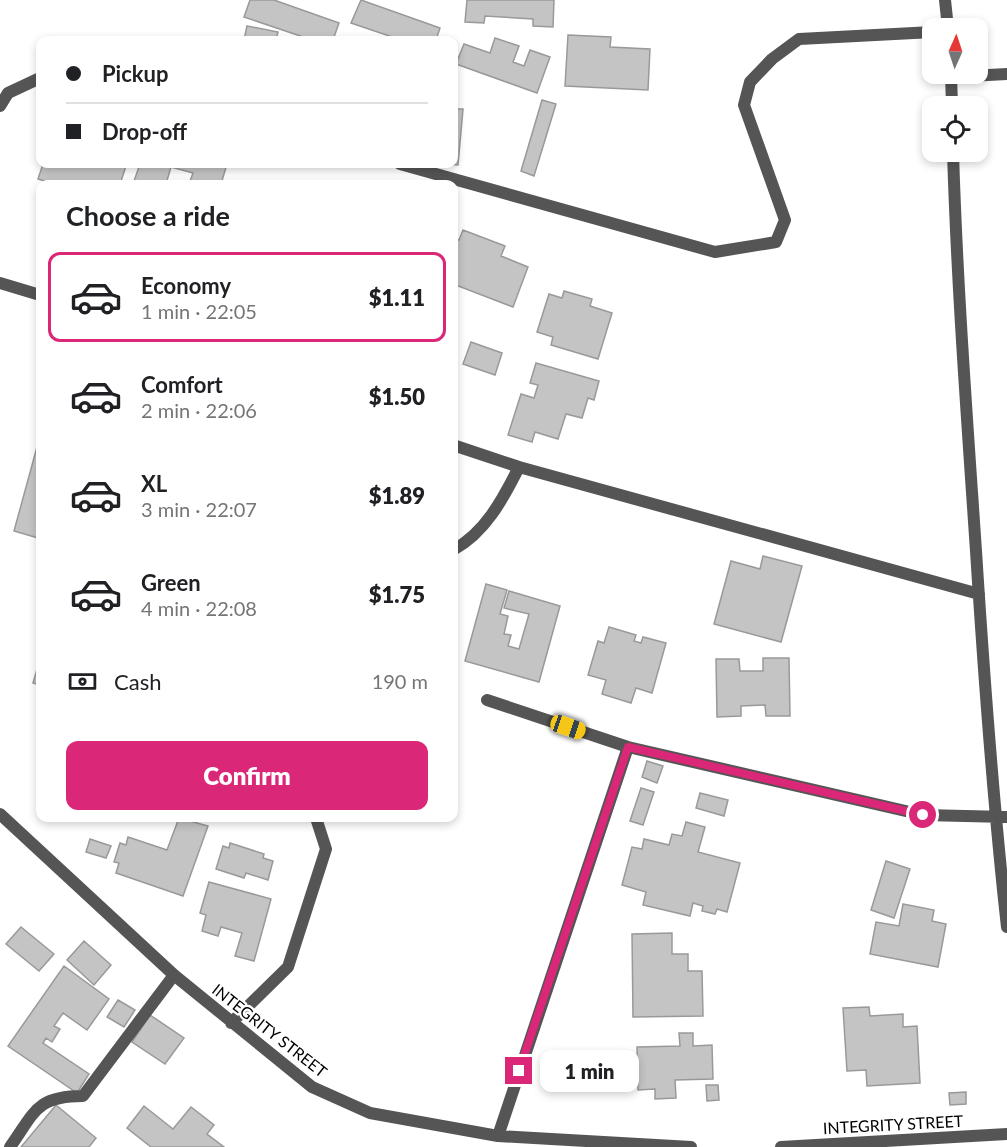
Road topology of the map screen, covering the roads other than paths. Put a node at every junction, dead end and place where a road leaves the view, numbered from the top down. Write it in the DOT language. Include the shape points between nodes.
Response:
graph roads {
  1 [pos="945,0"];
  2 [pos="947,18"];
  3 [pos="922,33"];
  4 [pos="988,74"];
  5 [pos="1007,74"];
  6 [pos="36,80"];
  7 [pos="0,106"];
  8 [pos="953,162"];
  9 [pos="414,168"];
  10 [pos="457,180"];
  11 [pos="458,180"];
  12 [pos="0,283"];
  13 [pos="36,295"];
  14 [pos="458,447"];
  15 [pos="519,468"];
  16 [pos="458,548"];
  17 [pos="979,594"];
  18 [pos="487,700"];
  19 [pos="628,747"];
  20 [pos="0,814"];
  21 [pos="1001,818"];
  22 [pos="317,822"];
  23 [pos="1007,927"];
  24 [pos="174,975"];
  25 [pos="231,1023"];
  26 [pos="1007,1134"];
  27 [pos="498,1136"];
  28 [pos="10,1147"];
  29 [pos="691,1147"];
  30 [pos="781,1147"];
  1 -- 2 [label="street"];
  3 -- 11 [label="street" via="799,39 750,82 744,105 785,220 776,242 715,252"];
  4 -- 5 [label="street"];
  6 -- 7 [label="street" via="8,93"];
  8 -- 17 [label="street" via="957,282"];
  9 -- 10 [label="street"];
  12 -- 13 [label="street"];
  14 -- 15 [label="street"];
  15 -- 16 [label="street" via="500,506"];
  15 -- 17 [label="street"];
  17 -- 21 [label="street"];
  18 -- 19 [label="street"];
  19 -- 21 [label="street" via="923,815"];
  19 -- 27 [label="street"];
  20 -- 24 [label="street, INTEGRITY STREET"];
  21 -- 23 [label="street"];
  22 -- 25 [label="street" via="326,849 288,967"];
  24 -- 25 [label="street, INTEGRITY STREET"];
  24 -- 28 [label="street" via="83,1096 60,1096 41,1103"];
  25 -- 27 [label="street, INTEGRITY STREET" via="312,1087 370,1113"];
  26 -- 30 [label="street, INTEGRITY STREET"];
  27 -- 29 [label="street, INTEGRITY STREET"];
}
